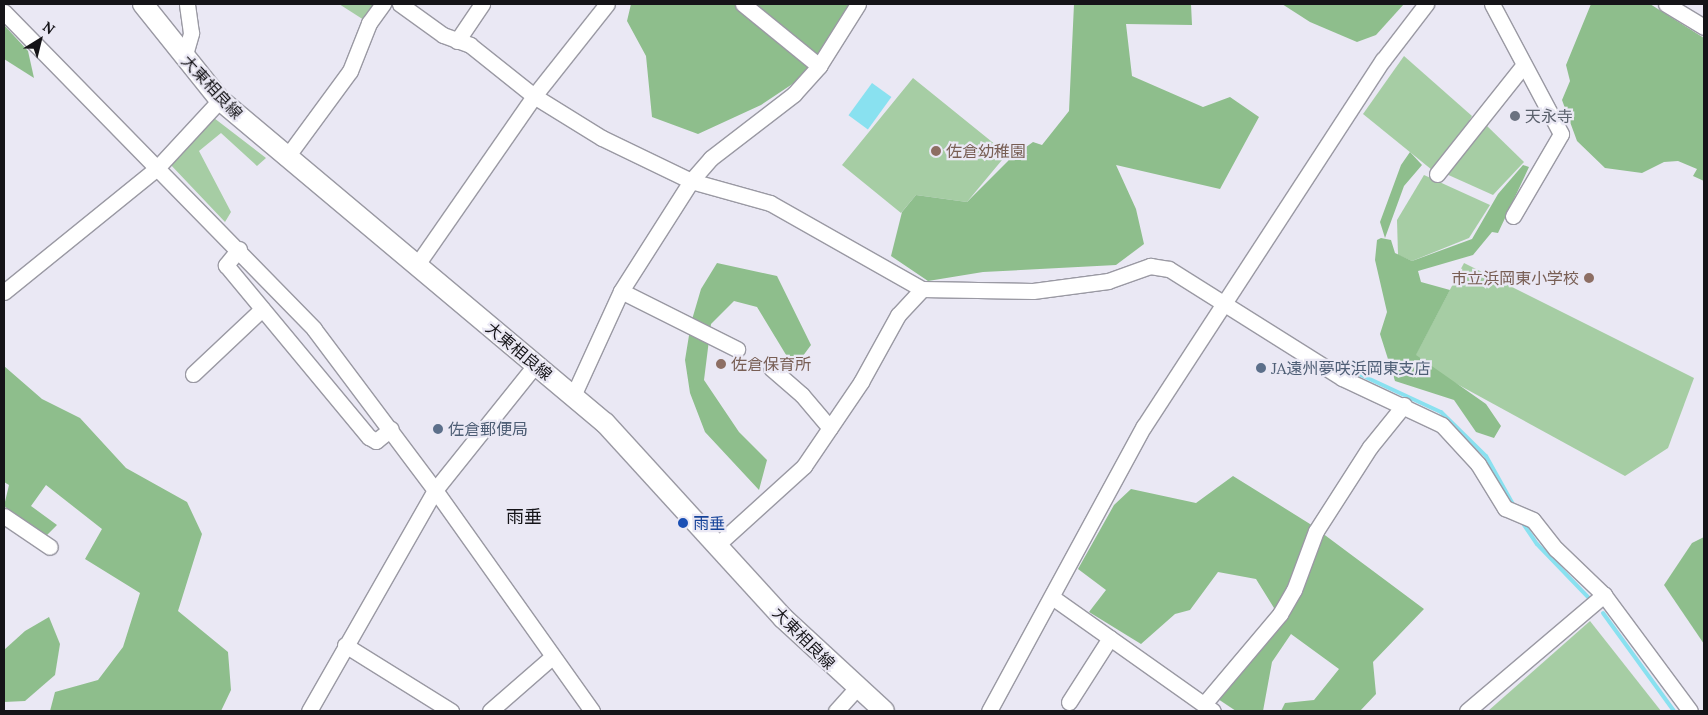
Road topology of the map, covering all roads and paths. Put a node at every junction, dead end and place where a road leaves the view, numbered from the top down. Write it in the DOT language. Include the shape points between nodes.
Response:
graph roads {
  1 [pos="143,4"];
  2 [pos="188,4"];
  3 [pos="383,4"];
  4 [pos="400,4"];
  5 [pos="482,4"];
  6 [pos="607,4"];
  7 [pos="742,4"];
  8 [pos="858,4"];
  9 [pos="1426,4"];
  10 [pos="1492,4"];
  11 [pos="1670,5"];
  12 [pos="4,12"];
  13 [pos="1704,27"];
  14 [pos="458,41"];
  15 [pos="184,58"];
  16 [pos="819,66"];
  17 [pos="1522,67"];
  18 [pos="534,96"];
  19 [pos="220,100"];
  20 [pos="286,158"];
  21 [pos="156,168"];
  22 [pos="1437,174"];
  23 [pos="691,181"];
  24 [pos="1513,216"];
  25 [pos="239,249"];
  26 [pos="416,266"];
  27 [pos="922,289"];
  28 [pos="621,291"];
  29 [pos="4,292"];
  30 [pos="1222,306"];
  31 [pos="262,309"];
  32 [pos="737,349"];
  33 [pos="536,364"];
  34 [pos="771,368"];
  35 [pos="193,374"];
  36 [pos="573,396"];
  37 [pos="1404,405"];
  38 [pos="830,428"];
  39 [pos="391,429"];
  40 [pos="435,490"];
  41 [pos="4,516"];
  42 [pos="717,545"];
  43 [pos="50,547"];
  44 [pos="1604,595"];
  45 [pos="1052,597"];
  46 [pos="1110,638"];
  47 [pos="345,645"];
  48 [pos="552,657"];
  49 [pos="857,688"];
  50 [pos="1069,702"];
  51 [pos="1209,708"];
  52 [pos="309,711"];
  53 [pos="451,711"];
  54 [pos="490,711"];
  55 [pos="592,711"];
  56 [pos="836,711"];
  57 [pos="884,711"];
  58 [pos="989,711"];
  59 [pos="1468,711"];
  60 [pos="1690,711"];
  1 -- 15 [label="main road, 大東相良線"];
  2 -- 15 [label="street" via="191,33"];
  3 -- 20 [label="street" via="369,23 350,71"];
  4 -- 14 [label="street"];
  5 -- 14 [label="street"];
  6 -- 18 [label="street"];
  7 -- 16 [label="street"];
  8 -- 16 [label="street"];
  9 -- 30 [label="street" via="1383,60"];
  10 -- 17 [label="street"];
  11 -- 13 [label="street"];
  12 -- 21 [label="street"];
  14 -- 18 [label="street" via="470,45"];
  15 -- 19 [label="main road, 大東相良線"];
  16 -- 23 [label="street" via="794,94 711,158"];
  17 -- 22 [label="street"];
  17 -- 24 [label="street" via="1561,134"];
  18 -- 23 [label="street" via="602,138"];
  18 -- 26 [label="street"];
  19 -- 20 [label="main road, 大東相良線"];
  19 -- 21 [label="street"];
  20 -- 26 [label="main road, 大東相良線"];
  21 -- 25 [label="street"];
  21 -- 29 [label="street"];
  23 -- 27 [label="street" via="770,203"];
  23 -- 28 [label="street"];
  25 -- 31 [label="street" via="226,265"];
  25 -- 39 [label="street" via="314,329"];
  26 -- 33 [label="main road, 大東相良線"];
  27 -- 30 [label="street" via="1033,291 1108,281 1150,266 1169,269"];
  27 -- 38 [label="street" via="898,315"];
  28 -- 32 [label="street"];
  28 -- 36 [label="street"];
  30 -- 37 [label="street" via="1342,378"];
  30 -- 45 [label="street" via="1144,426"];
  31 -- 35 [label="street"];
  31 -- 39 [label="street" via="369,437 376,441"];
  33 -- 36 [label="main road, 大東相良線"];
  33 -- 40 [label="street"];
  34 -- 38 [label="street" via="802,395"];
  36 -- 42 [label="main road, 大東相良線" via="605,423"];
  37 -- 44 [label="street" via="1442,425 1457,438 1478,464 1505,508 1533,520 1556,549"];
  37 -- 51 [label="street" via="1370,447 1316,531 1294,590 1280,614"];
  38 -- 42 [label="street" via="804,466"];
  39 -- 40 [label="street"];
  40 -- 47 [label="street"];
  40 -- 48 [label="street"];
  41 -- 43 [label="street"];
  42 -- 49 [label="main road, 大東相良線" via="783,618"];
  44 -- 59 [label="street"];
  44 -- 60 [label="street"];
  45 -- 46 [label="street"];
  45 -- 58 [label="street"];
  46 -- 50 [label="street"];
  46 -- 51 [label="street"];
  47 -- 52 [label="street"];
  47 -- 53 [label="street"];
  48 -- 54 [label="street"];
  48 -- 55 [label="street"];
  49 -- 56 [label="street"];
  49 -- 57 [label="main road, 大東相良線"];
}
